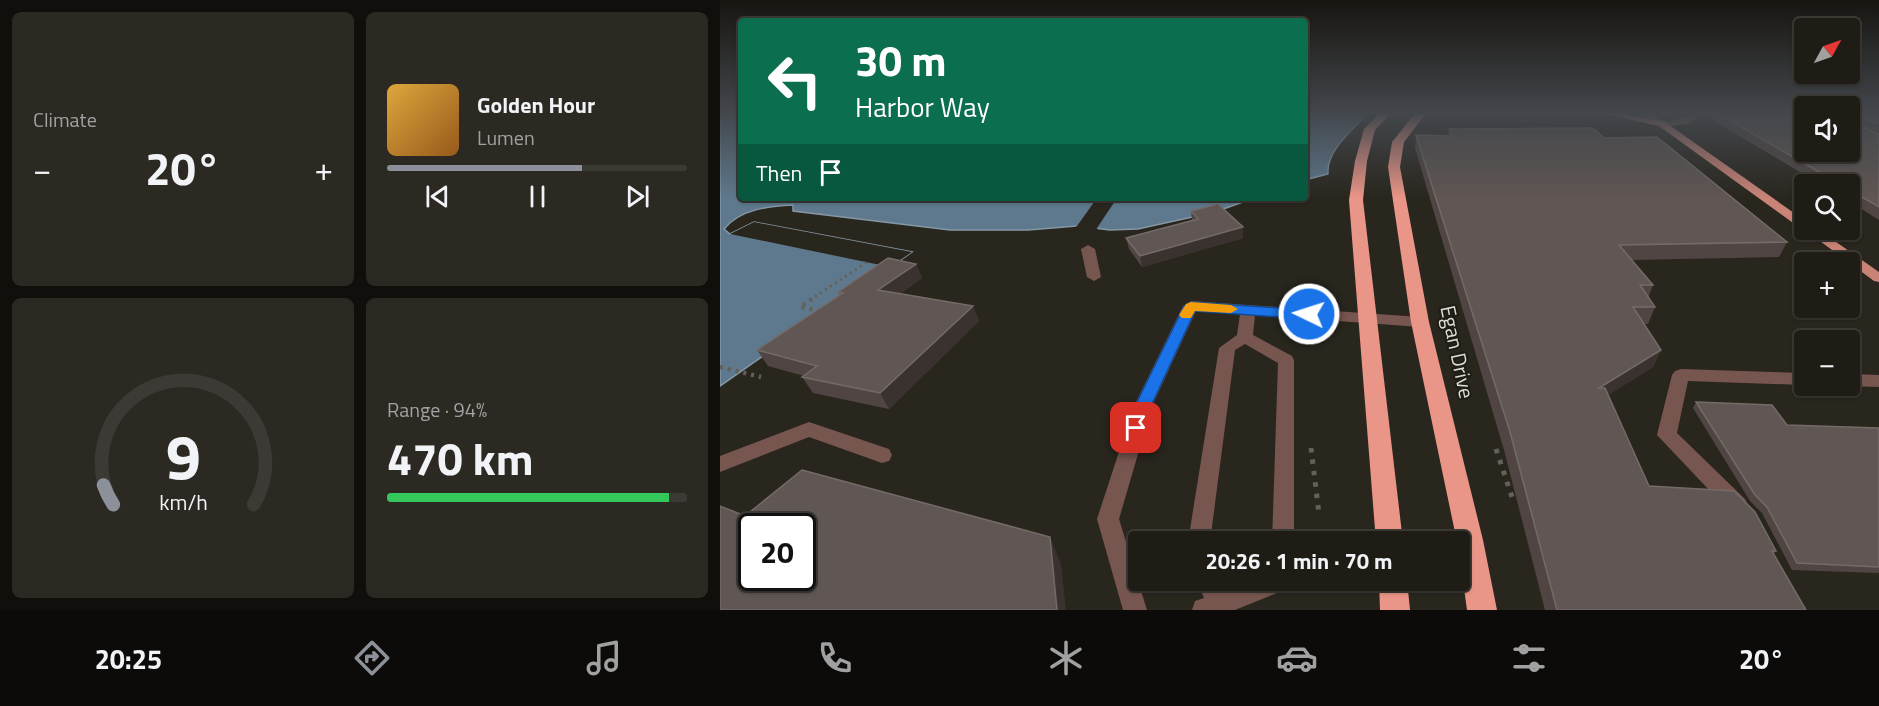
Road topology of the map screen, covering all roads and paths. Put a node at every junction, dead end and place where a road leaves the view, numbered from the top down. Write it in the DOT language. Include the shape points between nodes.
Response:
graph roads {
  1 [pos="1367,140"];
  2 [pos="1399,140"];
  3 [pos="1685,140"];
  4 [pos="1794,218"];
  5 [pos="1825,240"];
  6 [pos="1088,249"];
  7 [pos="867,262"];
  8 [pos="1094,277"];
  9 [pos="1879,278"];
  10 [pos="1248,310"];
  11 [pos="831,313"];
  12 [pos="1368,318"];
  13 [pos="1420,322"];
  14 [pos="1245,337"];
  15 [pos="720,367"];
  16 [pos="761,377"];
  17 [pos="1794,379"];
  18 [pos="1860,380"];
  19 [pos="1879,381"];
  20 [pos="1311,448"];
  21 [pos="1496,449"];
  22 [pos="882,454"];
  23 [pos="720,464"];
  24 [pos="1512,497"];
  25 [pos="1319,514"];
  26 [pos="1752,521"];
  27 [pos="1200,531"];
  28 [pos="1283,531"];
  29 [pos="1389,531"];
  30 [pos="1209,591"];
  31 [pos="1252,591"];
  32 [pos="1394,591"];
  33 [pos="1211,606"];
  34 [pos="1135,610"];
  35 [pos="1395,610"];
  36 [pos="1482,610"];
  1 -- 12 [label="highway" via="1356,200"];
  2 -- 13 [label="highway, Egan Drive" via="1394,167"];
  3 -- 4 [label="main road"];
  5 -- 9 [label="main road"];
  6 -- 8 [label="street"];
  7 -- 11 [label="path" via="800,307"];
  10 -- 12 [label="street"];
  10 -- 14 [label="street"];
  10 -- 34 [label="street" via="1191,306 1143,406 1108,519"];
  12 -- 13 [label="street"];
  12 -- 29 [label="highway"];
  13 -- 36 [label="highway, Egan Drive" via="1470,540"];
  14 -- 27 [label="street" via="1227,348"];
  14 -- 28 [label="street" via="1286,360"];
  15 -- 16 [label="path"];
  17 -- 26 [label="street" via="1681,375 1667,435"];
  18 -- 19 [label="street"];
  20 -- 25 [label="path"];
  21 -- 24 [label="path"];
  22 -- 23 [label="street" via="809,429"];
  30 -- 33 [label="street"];
  31 -- 33 [label="street"];
  32 -- 35 [label="highway"];
}
